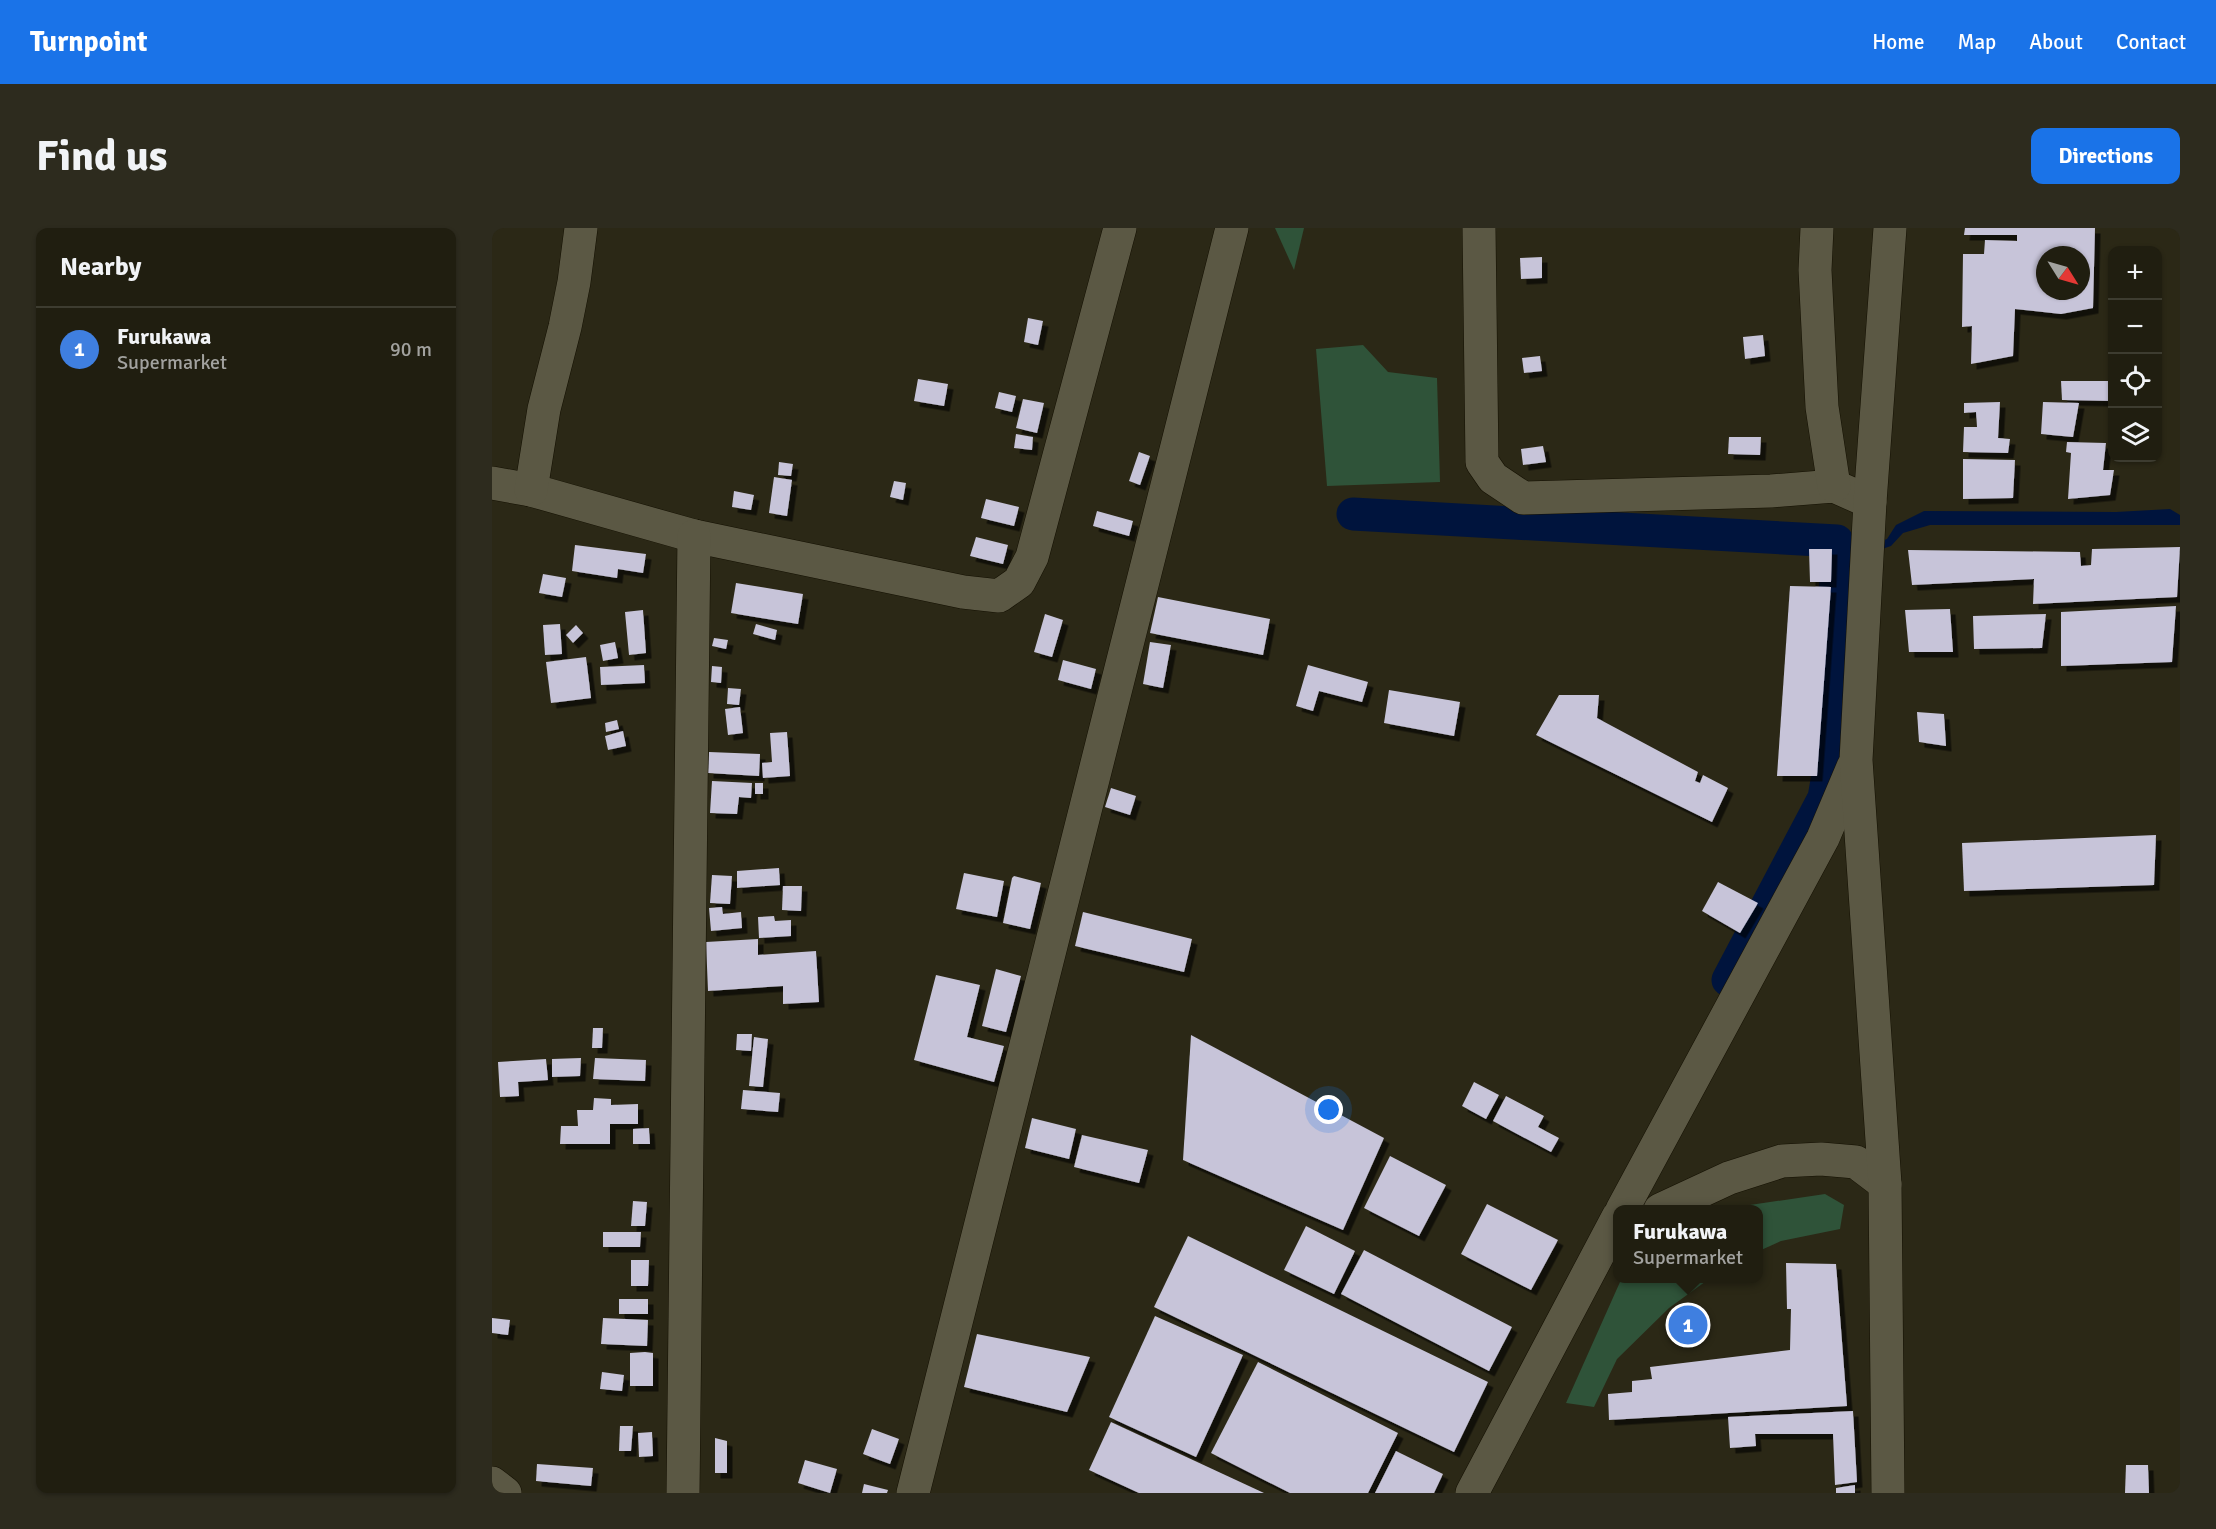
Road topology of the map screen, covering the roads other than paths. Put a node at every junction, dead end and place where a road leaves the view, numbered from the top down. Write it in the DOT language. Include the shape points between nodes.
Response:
graph roads {
  1 [pos="581,228"];
  2 [pos="1120,228"];
  3 [pos="1232,228"];
  4 [pos="1479,228"];
  5 [pos="1817,228"];
  6 [pos="1890,228"];
  7 [pos="492,483"];
  8 [pos="1834,486"];
  9 [pos="531,490"];
  10 [pos="1870,502"];
  11 [pos="694,536"];
  12 [pos="1856,760"];
  13 [pos="1885,1184"];
  14 [pos="1624,1205"];
  15 [pos="1669,1205"];
  16 [pos="1613,1230"];
  17 [pos="1606,1252"];
  18 [pos="492,1483"];
  19 [pos="505,1493"];
  20 [pos="683,1493"];
  21 [pos="913,1493"];
  22 [pos="1472,1493"];
  23 [pos="1888,1493"];
  1 -- 9 [label="street" via="574,282 544,409"];
  2 -- 11 [label="street" via="1032,557 1019,582 999,596 963,592"];
  3 -- 21 [label="street"];
  4 -- 8 [label="street" via="1482,462 1493,478 1523,498 1771,492"];
  5 -- 8 [label="street" via="1815,270 1822,408"];
  6 -- 10 [label="street"];
  7 -- 9 [label="street"];
  8 -- 10 [label="street"];
  9 -- 11 [label="street"];
  10 -- 12 [label="street"];
  11 -- 20 [label="street"];
  12 -- 13 [label="street"];
  12 -- 14 [label="street" via="1823,838"];
  13 -- 15 [label="street" via="1856,1162 1782,1161 1729,1178"];
  13 -- 23 [label="street"];
  16 -- 17 [label="street"];
  17 -- 22 [label="street"];
  18 -- 19 [label="street"];
}
